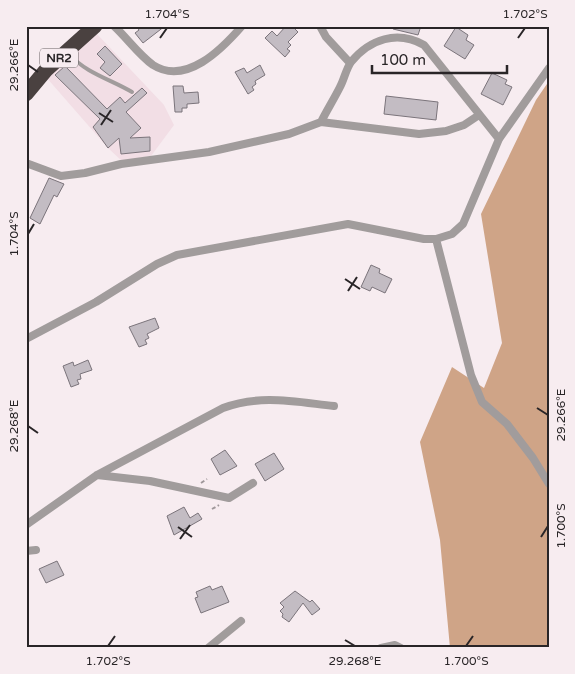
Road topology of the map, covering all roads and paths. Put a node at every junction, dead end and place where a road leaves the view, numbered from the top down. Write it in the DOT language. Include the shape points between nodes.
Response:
graph roads {
  1 [pos="95,26"];
  2 [pos="114,26"];
  3 [pos="242,26"];
  4 [pos="320,26"];
  5 [pos="67,51"];
  6 [pos="350,63"];
  7 [pos="549,68"];
  8 [pos="132,92"];
  9 [pos="26,94"];
  10 [pos="479,115"];
  11 [pos="321,122"];
  12 [pos="499,139"];
  13 [pos="26,163"];
  14 [pos="436,239"];
  15 [pos="26,339"];
  16 [pos="334,406"];
  17 [pos="97,475"];
  18 [pos="253,483"];
  19 [pos="549,484"];
  20 [pos="26,525"];
  21 [pos="36,550"];
  22 [pos="26,551"];
  23 [pos="240,621"];
  24 [pos="208,648"];
  25 [pos="381,648"];
  26 [pos="401,648"];
  1 -- 5 [label="highway, NR2"];
  2 -- 3 [label="street" via="154,65 176,72 212,56"];
  4 -- 6 [label="street"];
  5 -- 8 [label="lane" via="106,80"];
  5 -- 9 [label="highway, NR2"];
  6 -- 10 [label="street" via="373,43 388,37 415,40 437,60"];
  6 -- 11 [label="street"];
  7 -- 12 [label="street"];
  10 -- 11 [label="street" via="446,132 419,134"];
  10 -- 12 [label="street"];
  11 -- 13 [label="street" via="289,134 210,152 121,164 85,173 61,176"];
  12 -- 14 [label="street" via="463,224 452,234"];
  14 -- 15 [label="street" via="348,224 177,255"];
  14 -- 19 [label="street" via="471,375 482,402 507,424"];
  16 -- 17 [label="street" via="264,399 242,401"];
  17 -- 18 [label="street" via="150,481 229,498"];
  17 -- 20 [label="street"];
  21 -- 22 [label="street"];
  23 -- 24 [label="street"];
  25 -- 26 [label="street" via="395,644"];
}
